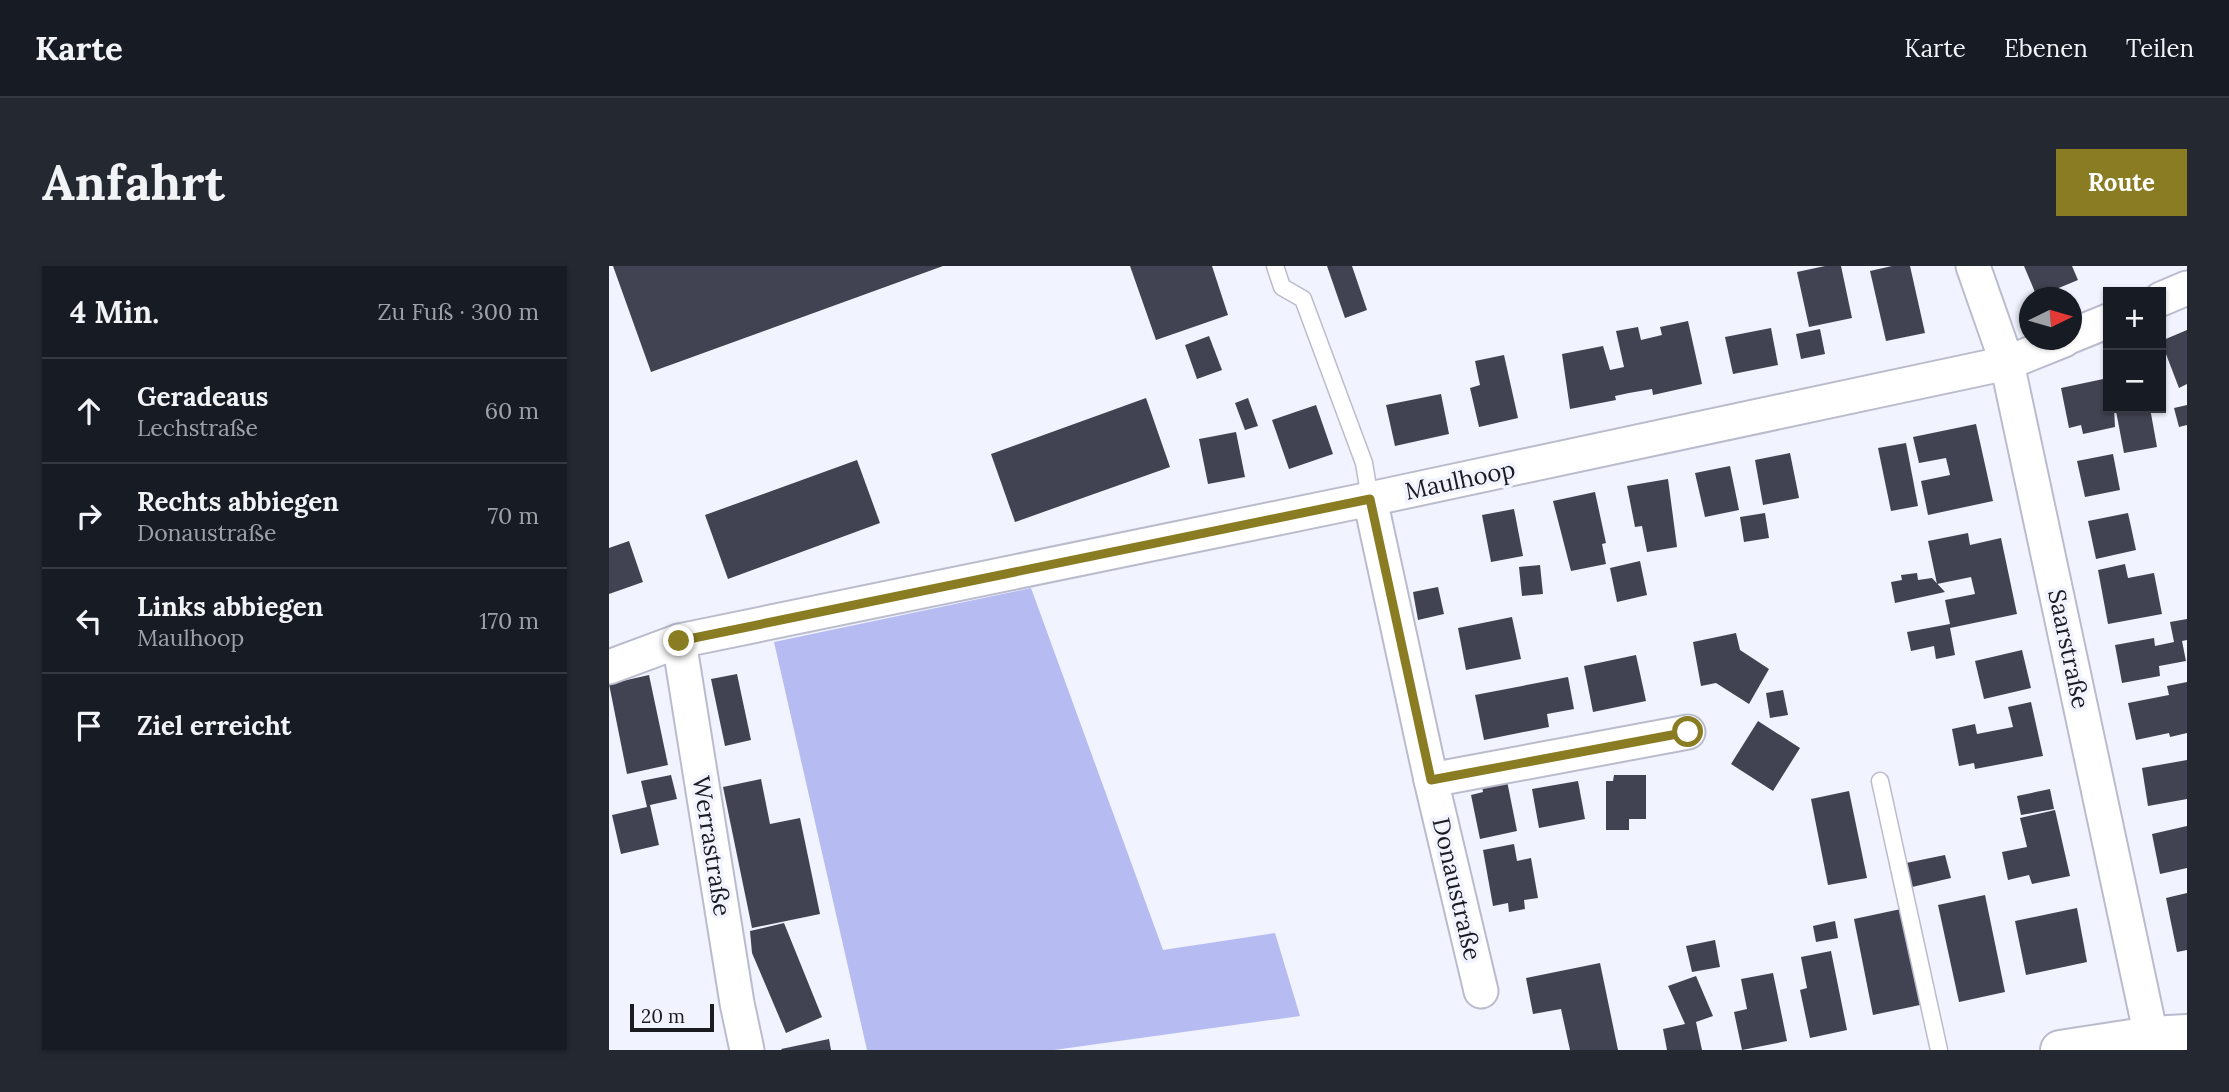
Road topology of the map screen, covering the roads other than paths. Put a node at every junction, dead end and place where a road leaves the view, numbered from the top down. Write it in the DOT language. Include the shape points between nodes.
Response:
graph roads {
  1 [pos="1275,266"];
  2 [pos="1973,266"];
  3 [pos="2187,288"];
  4 [pos="2166,297"];
  5 [pos="2103,323"];
  6 [pos="2082,332"];
  7 [pos="2039,350"];
  8 [pos="2007,363"];
  9 [pos="1370,499"];
  10 [pos="679,641"];
  11 [pos="609,667"];
  12 [pos="1688,732"];
  13 [pos="1431,780"];
  14 [pos="1880,781"];
  15 [pos="1481,991"];
  16 [pos="2169,1035"];
  17 [pos="747,1050"];
  18 [pos="1939,1050"];
  19 [pos="2060,1050"];
  1 -- 9 [label="lane" via="1282,287 1303,299 1364,463"];
  2 -- 8 [label="street, Saarstraße"];
  3 -- 4 [label="street"];
  5 -- 6 [label="street"];
  7 -- 8 [label="street, Maulhoop"];
  8 -- 9 [label="street, Maulhoop"];
  8 -- 16 [label="street, Saarstraße"];
  9 -- 10 [label="street, Maulhoop"];
  9 -- 13 [label="street, Donaustraße"];
  10 -- 11 [label="street, Maulhoop"];
  10 -- 17 [label="street, Werrastraße"];
  12 -- 13 [label="street"];
  13 -- 15 [label="street, Donaustraße"];
  14 -- 18 [label="lane"];
  16 -- 19 [label="main road"];
}
